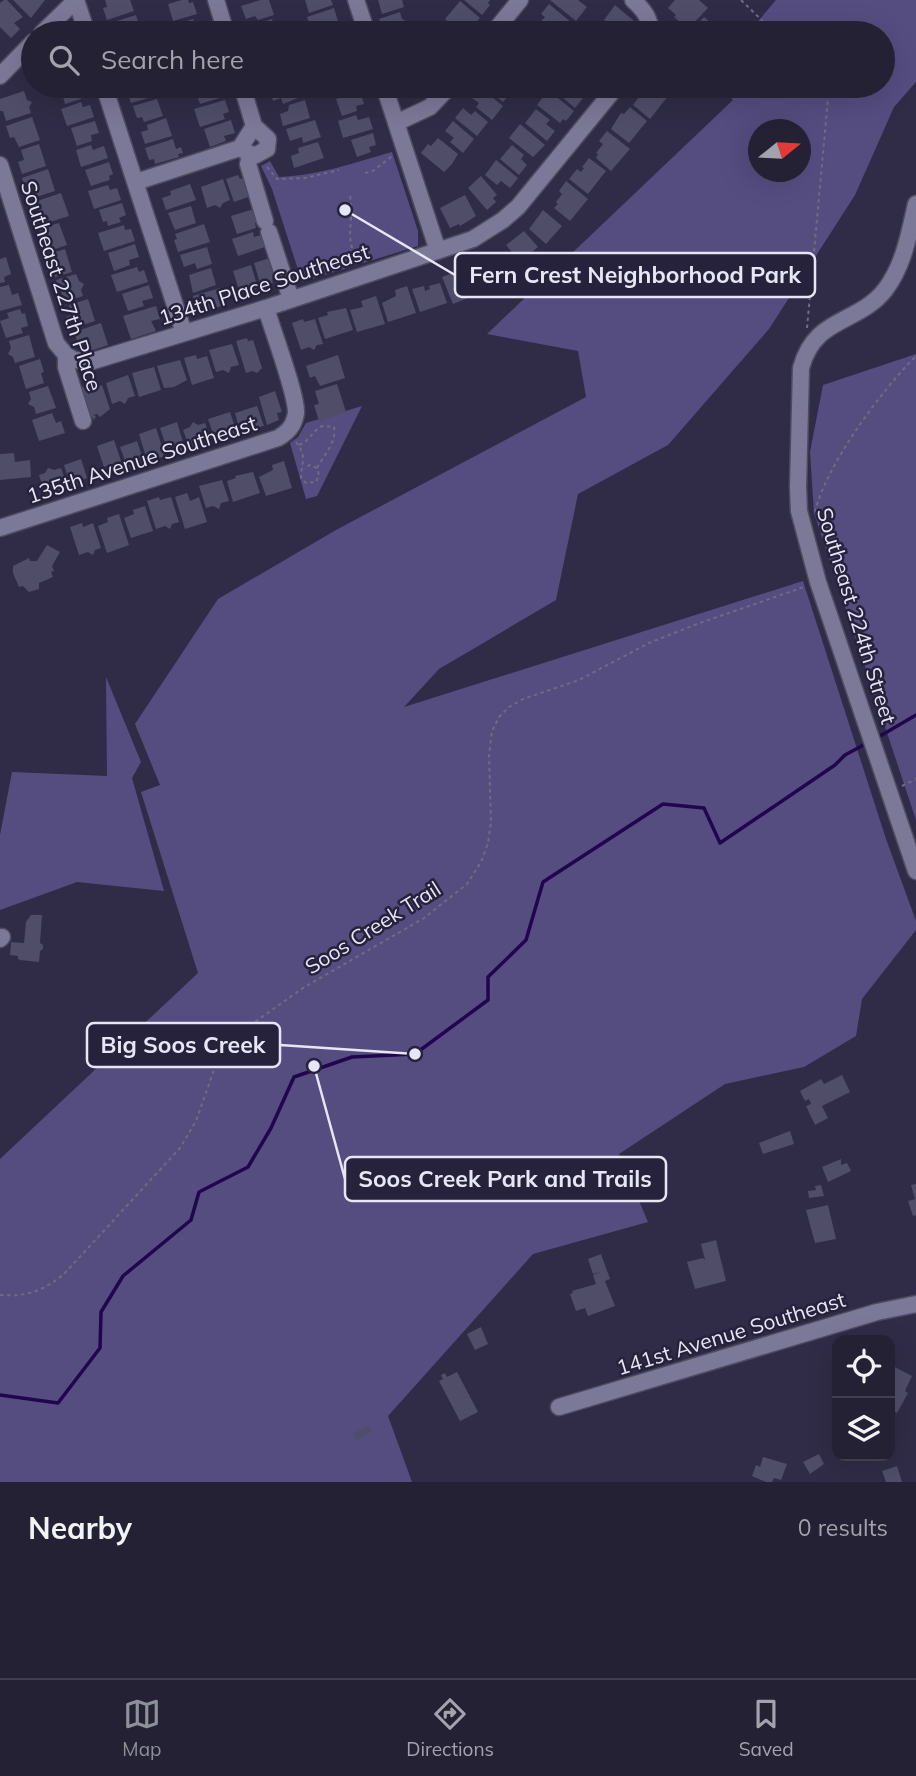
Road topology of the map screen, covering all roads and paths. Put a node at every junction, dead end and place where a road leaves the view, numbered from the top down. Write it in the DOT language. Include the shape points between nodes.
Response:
graph roads {
  1 [pos="76,0"];
  2 [pos="216,0"];
  3 [pos="356,0"];
  4 [pos="520,0"];
  5 [pos="633,0"];
  6 [pos="741,0"];
  7 [pos="54,21"];
  8 [pos="83,21"];
  9 [pos="222,21"];
  10 [pos="363,21"];
  11 [pos="503,21"];
  12 [pos="650,21"];
  13 [pos="763,21"];
  14 [pos="21,54"];
  15 [pos="0,76"];
  16 [pos="108,98"];
  17 [pos="246,98"];
  18 [pos="388,98"];
  19 [pos="439,98"];
  20 [pos="607,98"];
  21 [pos="828,98"];
  22 [pos="396,123"];
  23 [pos="254,126"];
  24 [pos="404,147"];
  25 [pos="250,153"];
  26 [pos="0,165"];
  27 [pos="340,170"];
  28 [pos="365,173"];
  29 [pos="136,182"];
  30 [pos="350,196"];
  31 [pos="916,205"];
  32 [pos="438,251"];
  33 [pos="366,274"];
  34 [pos="291,299"];
  35 [pos="266,308"];
  36 [pos="807,327"];
  37 [pos="184,333"];
  38 [pos="66,355"];
  39 [pos="916,356"];
  40 [pos="83,421"];
  41 [pos="290,429"];
  42 [pos="298,445"];
  43 [pos="304,468"];
  44 [pos="317,468"];
  45 [pos="814,519"];
  46 [pos="0,528"];
  47 [pos="818,582"];
  48 [pos="916,871"];
  49 [pos="0,1295"];
  50 [pos="916,1304"];
  51 [pos="559,1407"];
  1 -- 7 [label="street"];
  1 -- 8 [label="street"];
  2 -- 9 [label="street"];
  3 -- 10 [label="street"];
  4 -- 11 [label="street"];
  5 -- 12 [label="street"];
  6 -- 13 [label="path"];
  14 -- 15 [label="street"];
  16 -- 29 [label="street"];
  17 -- 23 [label="street"];
  18 -- 22 [label="street"];
  19 -- 22 [label="street"];
  20 -- 32 [label="street, 134th Place Southeast" via="518,207 480,235"];
  21 -- 36 [label="path"];
  22 -- 24 [label="street"];
  23 -- 25 [label="street"];
  23 -- 25 [label="street" via="268,139 267,149"];
  24 -- 28 [label="path"];
  24 -- 32 [label="street"];
  25 -- 27 [label="path" via="277,179"];
  25 -- 29 [label="street"];
  25 -- 34 [label="street" via="248,164"];
  26 -- 38 [label="street, Southeast 227th Place" via="57,343"];
  29 -- 37 [label="street"];
  30 -- 33 [label="path" via="350,247"];
  31 -- 47 [label="street, Southeast 224th Street" via="902,259 883,292 814,340 801,368 799,511"];
  32 -- 33 [label="street, 134th Place Southeast"];
  33 -- 34 [label="street, 134th Place Southeast"];
  34 -- 35 [label="street, 134th Place Southeast"];
  35 -- 37 [label="street, 134th Place Southeast"];
  35 -- 41 [label="street" via="296,405"];
  37 -- 38 [label="street, 134th Place Southeast" via="93,361"];
  38 -- 40 [label="street, Southeast 227th Place"];
  39 -- 45 [label="path" via="859,426 819,494"];
  41 -- 42 [label="path"];
  41 -- 46 [label="street, 135th Avenue Southeast" via="278,438"];
  42 -- 43 [label="path"];
  42 -- 44 [label="path" via="322,426 334,427 328,452"];
  43 -- 44 [label="path"];
  43 -- 44 [label="path" via="301,478 309,484 318,479"];
  47 -- 48 [label="street, Southeast 224th Street"];
  47 -- 49 [label="path, Soos Creek Trail" via="661,639 579,680 509,707 492,731 488,843 467,884 424,918 303,988 234,1036 221,1050 196,1121 180,1148 64,1275 32,1294"];
  50 -- 51 [label="street, 141st Avenue Southeast"];
}
